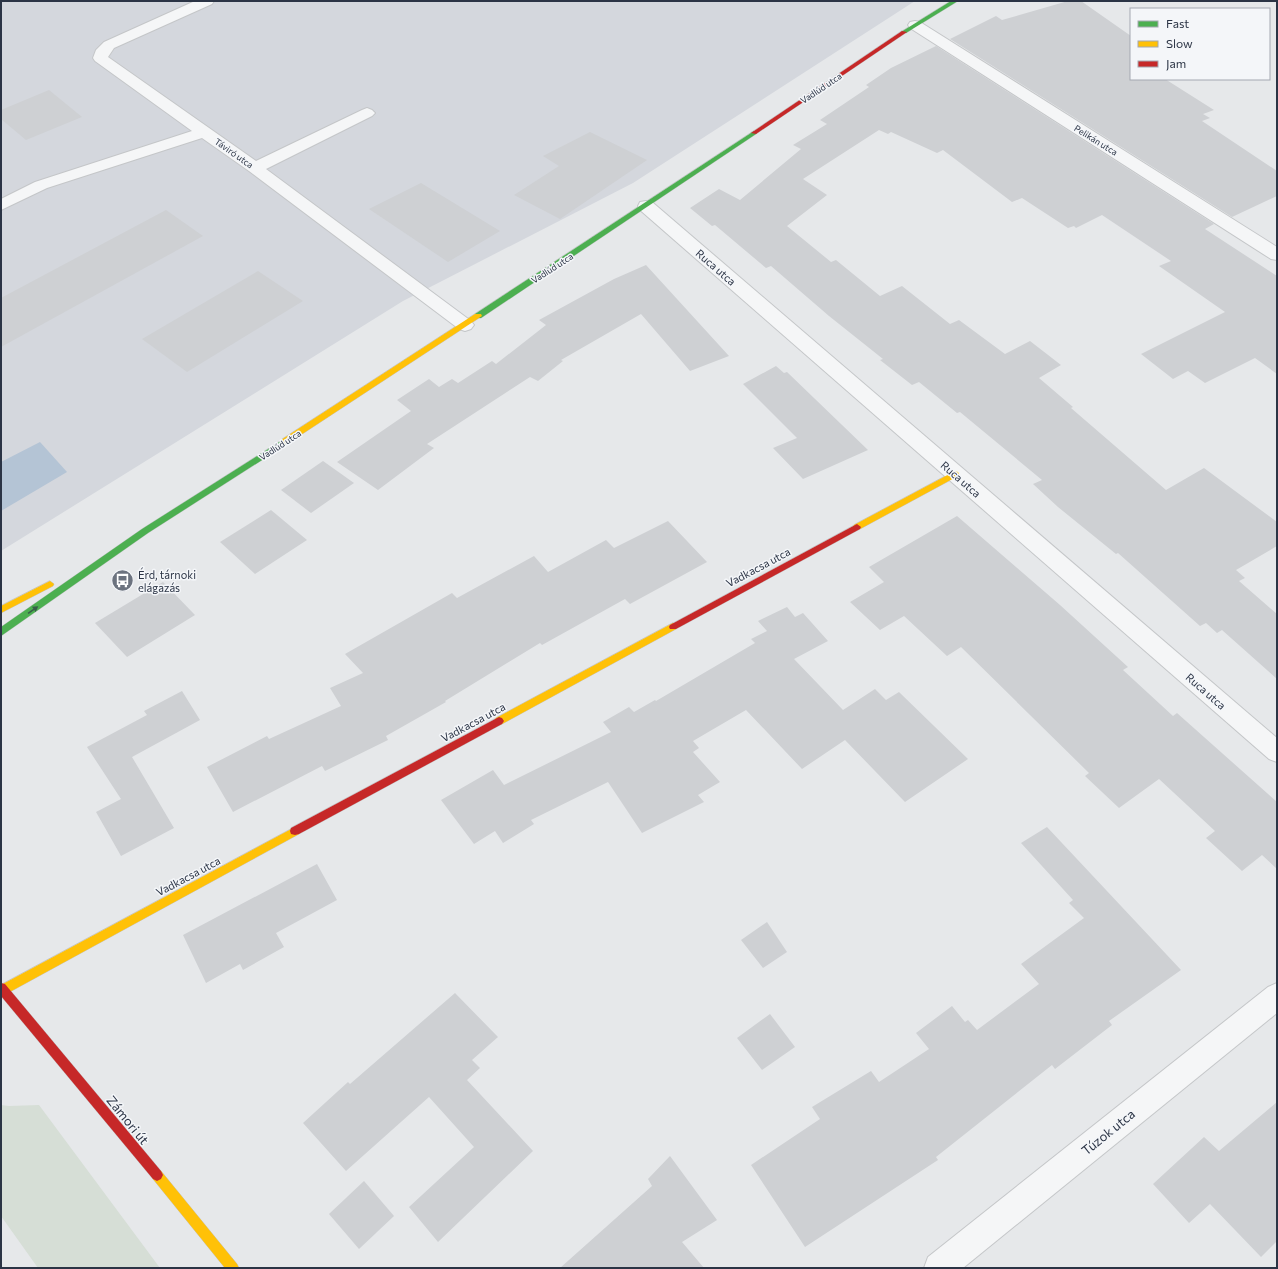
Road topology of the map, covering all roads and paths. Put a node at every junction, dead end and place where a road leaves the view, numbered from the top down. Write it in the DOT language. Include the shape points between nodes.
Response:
graph roads {
  1 [pos="206,1"];
  2 [pos="955,1"];
  3 [pos="915,25"];
  4 [pos="367,113"];
  5 [pos="204,132"];
  6 [pos="255,168"];
  7 [pos="1,205"];
  8 [pos="646,206"];
  9 [pos="1277,254"];
  10 [pos="466,325"];
  11 [pos="955,474"];
  12 [pos="145,531"];
  13 [pos="1,610"];
  14 [pos="1,632"];
  15 [pos="1277,752"];
  16 [pos="2,989"];
  17 [pos="1277,996"];
  18 [pos="233,1268"];
  19 [pos="939,1268"];
  1 -- 5 [label="street, Táviró utca" via="109,45 101,53 100,58"];
  2 -- 3 [label="street, Vadlúd utca"];
  3 -- 8 [label="street, Vadlúd utca"];
  3 -- 9 [label="street, Pelikán utca"];
  4 -- 6 [label="street"];
  5 -- 6 [label="street, Táviró utca"];
  5 -- 7 [label="street" via="41,185"];
  6 -- 10 [label="street, Táviró utca"];
  8 -- 10 [label="street, Vadlúd utca"];
  8 -- 11 [label="street, Ruca utca"];
  10 -- 12 [label="street, Vadlúd utca"];
  11 -- 15 [label="street, Ruca utca"];
  11 -- 16 [label="street, Vadkacsa utca"];
  12 -- 13 [label="street, Vadlúd utca"];
  14 -- 12 [label="street, Vadlúd utca, one-way"];
  16 -- 18 [label="street, Zámori út"];
  17 -- 19 [label="street, Túzok utca"];
}
